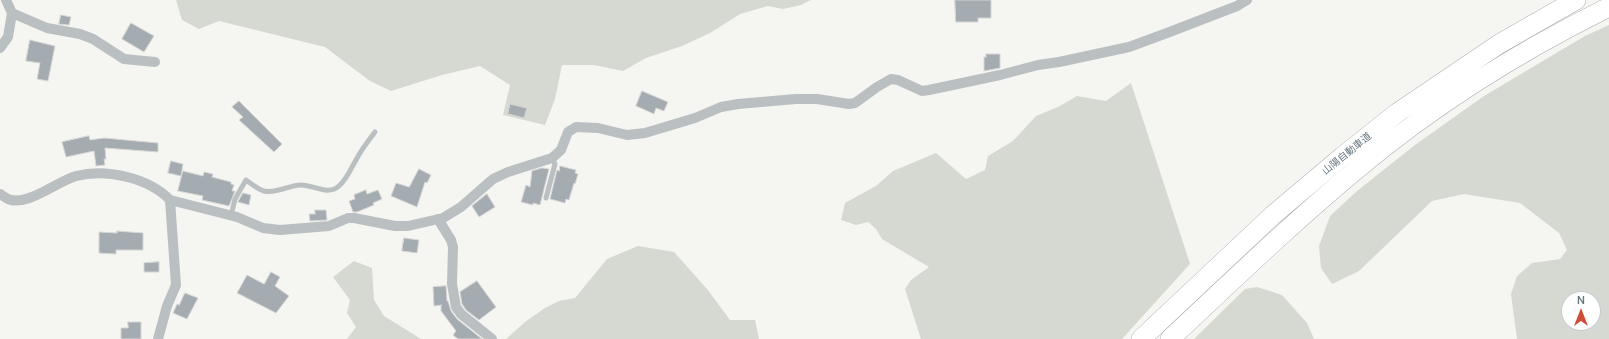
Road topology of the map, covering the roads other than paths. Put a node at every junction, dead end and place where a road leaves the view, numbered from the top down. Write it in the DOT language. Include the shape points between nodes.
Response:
graph roads {
  1 [pos="6,0"];
  2 [pos="1247,0"];
  3 [pos="1576,0"];
  4 [pos="1609,7"];
  5 [pos="12,13"];
  6 [pos="0,48"];
  7 [pos="155,62"];
  8 [pos="375,132"];
  9 [pos="552,158"];
  10 [pos="0,194"];
  11 [pos="546,198"];
  12 [pos="170,200"];
  13 [pos="231,216"];
  14 [pos="438,219"];
  15 [pos="158,339"];
  16 [pos="492,339"];
  17 [pos="1141,339"];
  18 [pos="1170,339"];
  1 -- 5 [label="street"];
  2 -- 9 [label="street" via="1167,34 1129,46 929,90 922,91 898,80 891,80 855,103 849,104 817,99 738,104 721,107 646,133 627,135 598,128 576,127 568,132 561,150"];
  3 -- 17 [label="highway, 山陽自動車道" via="1499,44 1397,113 1273,216"];
  4 -- 18 [label="highway, 山陽自動車道" via="1509,62 1409,129 1357,169 1285,231"];
  5 -- 6 [label="street" via="8,37"];
  5 -- 7 [label="street" via="47,28 93,39 124,59"];
  8 -- 13 [label="lane" via="347,177 333,191 299,185 266,191 256,188 246,180 235,199"];
  9 -- 11 [label="lane" via="555,164"];
  9 -- 14 [label="street" via="508,172 493,180 461,207"];
  10 -- 12 [label="street" via="10,200 20,200 30,198 77,176 103,174 122,175 141,181 164,193"];
  12 -- 13 [label="street"];
  12 -- 15 [label="street" via="176,285"];
  13 -- 14 [label="street" via="263,228 280,230 329,226 348,218 395,226 408,226"];
  14 -- 16 [label="street" via="453,248 452,284 456,307"];
}
